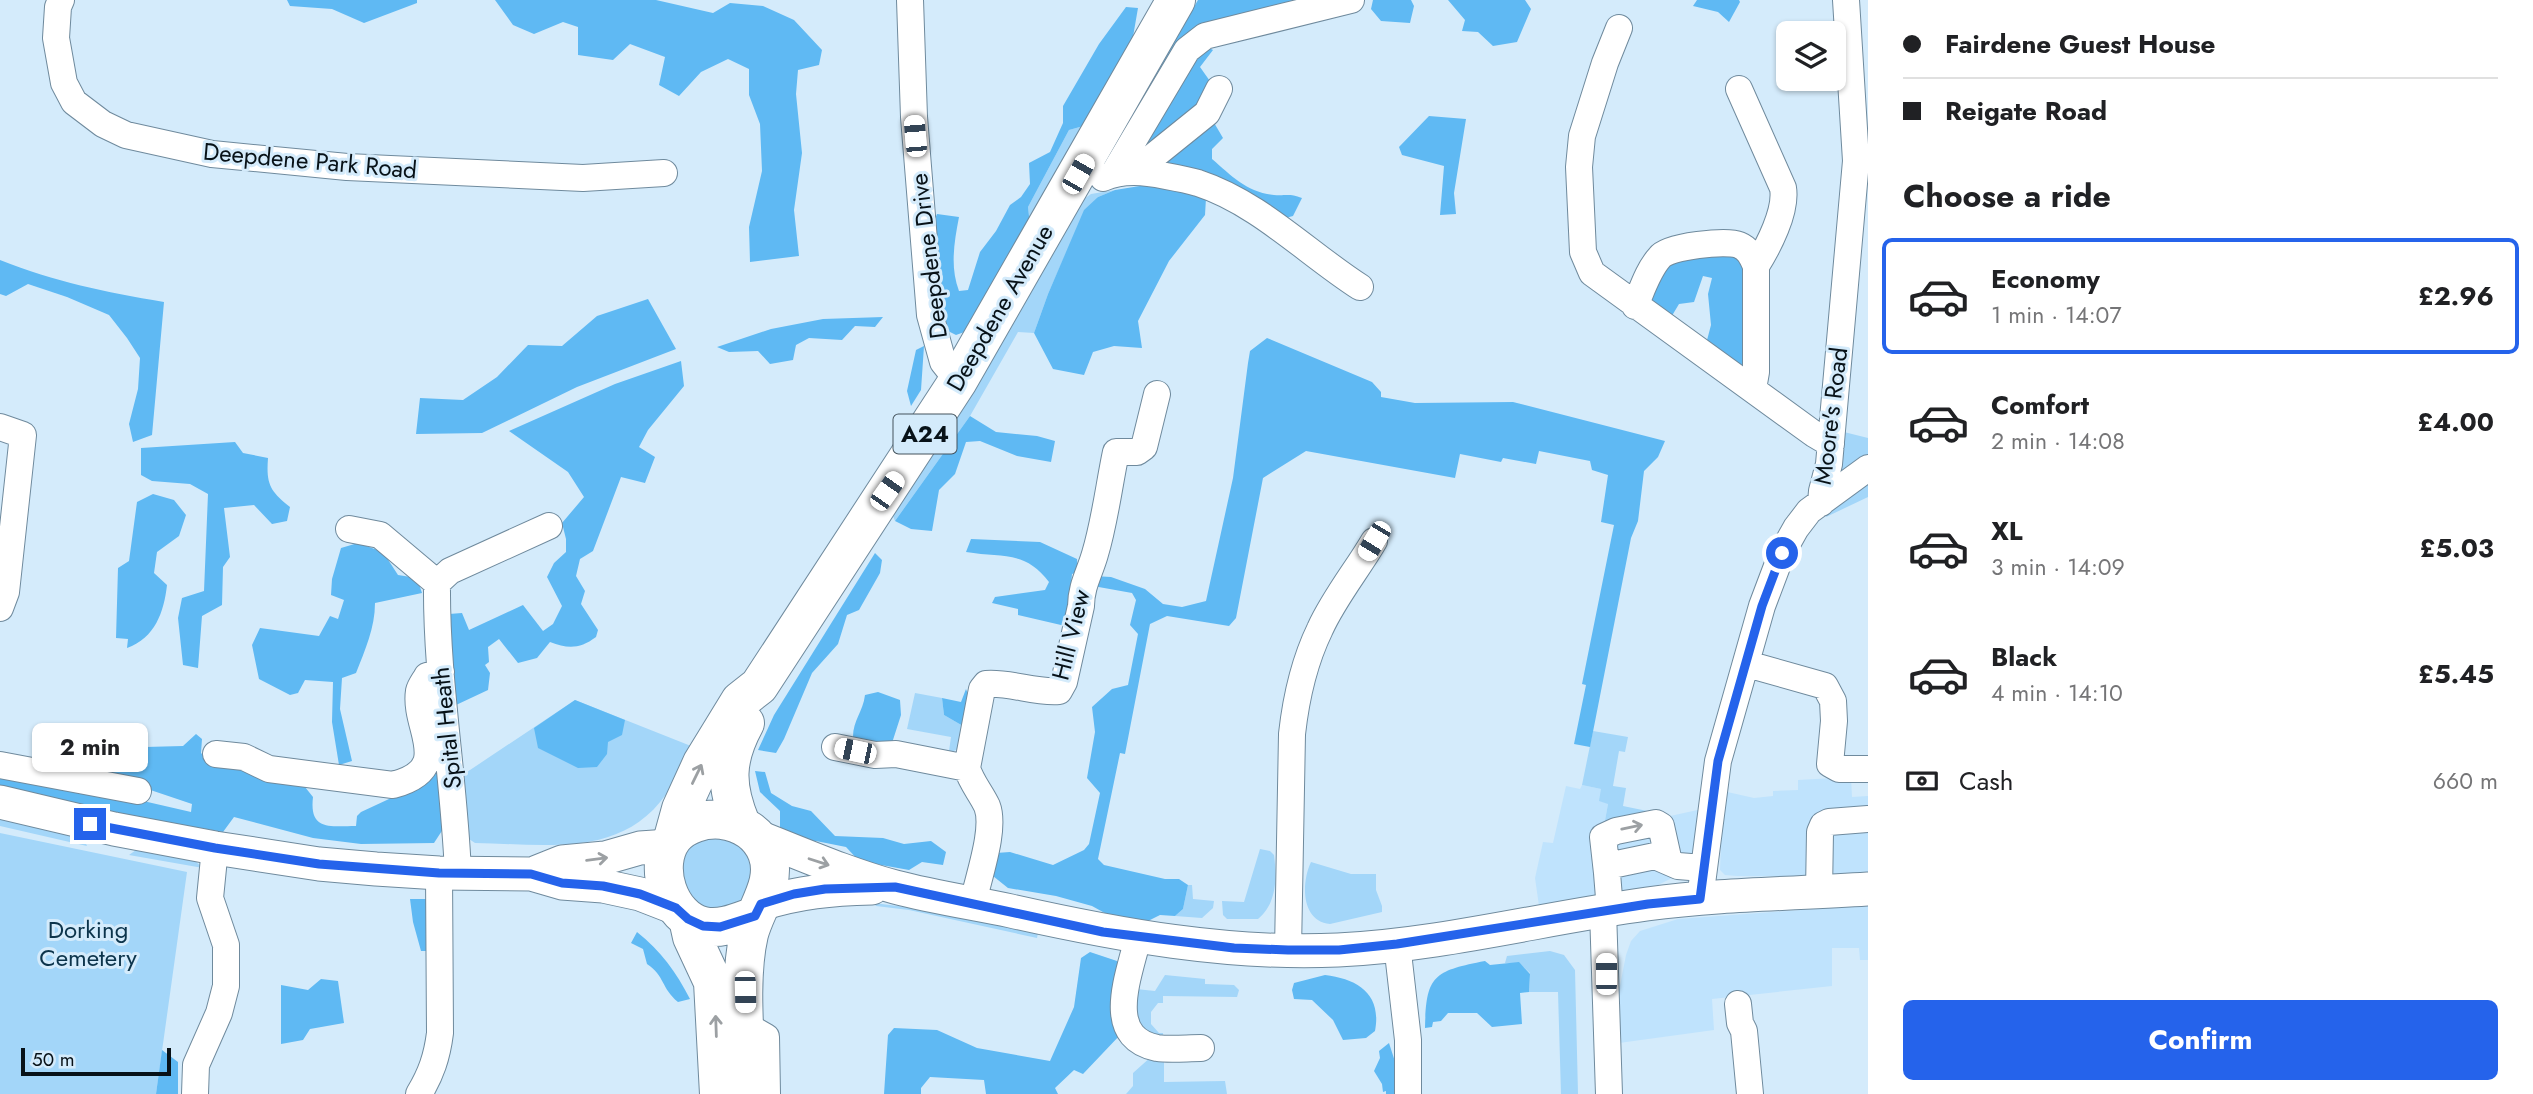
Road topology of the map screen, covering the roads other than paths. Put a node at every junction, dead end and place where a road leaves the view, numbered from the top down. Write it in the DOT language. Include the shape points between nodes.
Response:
graph roads {
  1 [pos="61,0"];
  2 [pos="910,0"];
  3 [pos="1176,0"];
  4 [pos="1351,0"];
  5 [pos="1846,0"];
  6 [pos="1619,28"];
  7 [pos="1219,89"];
  8 [pos="1739,89"];
  9 [pos="1862,157"];
  10 [pos="664,173"];
  11 [pos="1109,173"];
  12 [pos="1756,266"];
  13 [pos="1360,287"];
  14 [pos="1635,306"];
  15 [pos="958,381"];
  16 [pos="1753,389"];
  17 [pos="1157,394"];
  18 [pos="0,427"];
  19 [pos="1831,444"];
  20 [pos="1868,468"];
  21 [pos="1821,503"];
  22 [pos="549,526"];
  23 [pos="349,529"];
  24 [pos="1374,541"];
  25 [pos="437,583"];
  26 [pos="0,608"];
  27 [pos="1747,664"];
  28 [pos="440,672"];
  29 [pos="759,686"];
  30 [pos="835,747"];
  31 [pos="216,754"];
  32 [pos="0,765"];
  33 [pos="967,768"];
  34 [pos="1868,769"];
  35 [pos="138,791"];
  36 [pos="0,802"];
  37 [pos="1868,819"];
  38 [pos="748,830"];
  39 [pos="671,842"];
  40 [pos="215,848"];
  41 [pos="448,873"];
  42 [pos="531,874"];
  43 [pos="1701,883"];
  44 [pos="895,887"];
  45 [pos="1868,889"];
  46 [pos="1819,892"];
  47 [pos="973,903"];
  48 [pos="758,910"];
  49 [pos="1607,911"];
  50 [pos="682,914"];
  51 [pos="1138,937"];
  52 [pos="1397,944"];
  53 [pos="1288,950"];
  54 [pos="1738,1004"];
  55 [pos="745,1025"];
  56 [pos="1201,1048"];
  57 [pos="195,1094"];
  58 [pos="419,1094"];
  59 [pos="719,1094"];
  60 [pos="747,1094"];
  61 [pos="767,1094"];
  62 [pos="1408,1094"];
  63 [pos="1609,1094"];
  64 [pos="1750,1094"];
  1 -- 10 [label="street, Deepdene Park Road" via="56,38 65,83 74,102 126,135 212,154 334,166 583,178"];
  2 -- 15 [label="street, Deepdene Drive" via="930,315 943,362"];
  3 -- 11 [label="highway, Deepdene Avenue / A24"];
  4 -- 11 [label="street, Deepdene Avenue" via="1205,36 1187,50"];
  5 -- 9 [label="street, Moore's Road"];
  6 -- 14 [label="street" via="1582,136 1583,252 1592,273"];
  7 -- 11 [label="street" via="1207,113"];
  8 -- 12 [label="street" via="1784,198"];
  9 -- 19 [label="street, Moore's Road"];
  11 -- 13 [label="street" via="1197,183 1219,192 1287,233"];
  11 -- 15 [label="highway, Deepdene Avenue / A24"];
  12 -- 14 [label="street" via="1749,251 1737,244 1669,250 1660,255"];
  12 -- 16 [label="street"];
  14 -- 16 [label="street"];
  15 -- 29 [label="highway, Deepdene Avenue / A24"];
  16 -- 19 [label="street"];
  17 -- 33 [label="street, Hill View" via="1144,447 1137,452 1116,452 1064,682 1059,691 1043,692 986,684"];
  18 -- 26 [label="street" via="23,435 6,592"];
  19 -- 21 [label="street, Moore's Road"];
  20 -- 21 [label="street"];
  21 -- 27 [label="street, Moore's Road" via="1809,511 1782,553"];
  22 -- 25 [label="street" via="450,571"];
  23 -- 25 [label="street" via="380,535"];
  24 -- 53 [label="street" via="1321,627 1304,667 1292,734"];
  25 -- 28 [label="street, Spital Heath"];
  27 -- 34 [label="street" via="1825,686 1833,701 1830,764 1839,769"];
  27 -- 43 [label="street, Moore's Road" via="1718,761"];
  28 -- 31 [label="street" via="427,676 419,690 428,755 421,772 410,780 393,785 268,769 244,757"];
  28 -- 41 [label="street, Spital Heath" via="453,788"];
  29 -- 38 [label="highway, A24" via="728,772 731,801"];
  39 -- 29 [label="highway, A24, one-way" via="707,754 740,701"];
  30 -- 33 [label="street"];
  32 -- 35 [label="street"];
  33 -- 47 [label="street" via="987,807 990,824"];
  36 -- 40 [label="main road"];
  37 -- 46 [label="street" via="1823,825"];
  38 -- 39 [label="highway" via="719,820 699,821 685,827"];
  38 -- 44 [label="main road, one-way" via="805,857"];
  38 -- 48 [label="highway" via="766,853 770,868"];
  42 -- 39 [label="main road, one-way" via="562,862 606,858"];
  39 -- 50 [label="highway" via="665,879"];
  40 -- 41 [label="main road" via="319,864"];
  40 -- 57 [label="street" via="210,898 226,945 226,986 196,1065"];
  41 -- 42 [label="main road"];
  41 -- 58 [label="street, Spital Heath" via="438,1053"];
  42 -- 50 [label="main road" via="640,894"];
  43 -- 46 [label="main road"];
  43 -- 49 [label="main road"];
  49 -- 43 [label="street, one-way" via="1607,873 1612,865 1655,856"];
  44 -- 47 [label="main road"];
  44 -- 48 [label="main road" via="794,894"];
  45 -- 46 [label="main road"];
  47 -- 51 [label="main road"];
  48 -- 50 [label="highway" via="720,927 703,926"];
  48 -- 55 [label="highway" via="745,956"];
  49 -- 52 [label="main road"];
  49 -- 63 [label="street"];
  59 -- 50 [label="highway, one-way" via="713,982"];
  51 -- 53 [label="main road"];
  51 -- 56 [label="street" via="1123,1011 1127,1029 1138,1042 1158,1048"];
  52 -- 53 [label="main road"];
  52 -- 62 [label="street" via="1408,1040"];
  54 -- 64 [label="street"];
  55 -- 60 [label="highway"];
  55 -- 61 [label="street" via="766,1037"];
}
